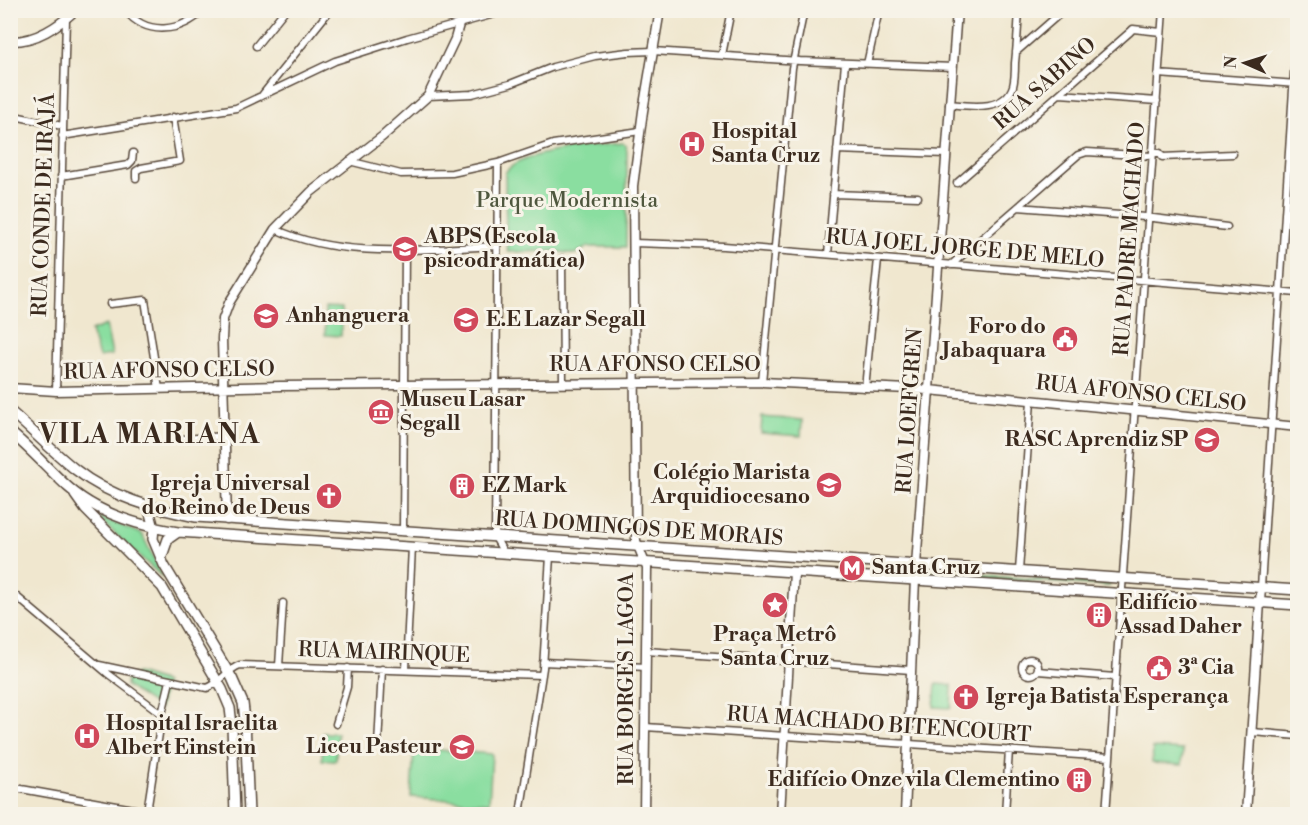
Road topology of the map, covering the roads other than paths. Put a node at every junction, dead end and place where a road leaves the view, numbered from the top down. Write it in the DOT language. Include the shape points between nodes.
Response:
graph roads {
  1 [pos="76,10"];
  2 [pos="125,10"];
  3 [pos="204,10"];
  4 [pos="285,10"];
  5 [pos="330,10"];
  6 [pos="463,10"];
  7 [pos="509,10"];
  8 [pos="660,10"];
  9 [pos="731,10"];
  10 [pos="804,10"];
  11 [pos="879,10"];
  12 [pos="957,10"];
  13 [pos="1019,10"];
  14 [pos="1064,10"];
  15 [pos="1163,10"];
  16 [pos="1298,12"];
  17 [pos="66,19"];
  18 [pos="460,26"];
  19 [pos="1161,32"];
  20 [pos="10,41"];
  21 [pos="256,46"];
  22 [pos="653,51"];
  23 [pos="1016,52"];
  24 [pos="722,55"];
  25 [pos="792,61"];
  26 [pos="845,63"];
  27 [pos="867,64"];
  28 [pos="953,67"];
  29 [pos="1158,74"];
  30 [pos="1296,84"];
  31 [pos="1060,94"];
  32 [pos="428,96"];
  33 [pos="261,97"];
  34 [pos="1157,101"];
  35 [pos="950,104"];
  36 [pos="10,114"];
  37 [pos="173,117"];
  38 [pos="62,126"];
  39 [pos="639,135"];
  40 [pos="62,136"];
  41 [pos="837,150"];
  42 [pos="133,153"];
  43 [pos="1153,154"];
  44 [pos="1233,154"];
  45 [pos="946,157"];
  46 [pos="348,161"];
  47 [pos="498,164"];
  48 [pos="61,176"];
  49 [pos="136,178"];
  50 [pos="957,183"];
  51 [pos="833,194"];
  52 [pos="918,197"];
  53 [pos="1018,207"];
  54 [pos="1286,217"];
  55 [pos="1148,218"];
  56 [pos="1298,218"];
  57 [pos="1227,227"];
  58 [pos="275,229"];
  59 [pos="634,243"];
  60 [pos="496,246"];
  61 [pos="405,249"];
  62 [pos="774,250"];
  63 [pos="828,254"];
  64 [pos="562,259"];
  65 [pos="878,259"];
  66 [pos="939,264"];
  67 [pos="951,265"];
  68 [pos="1143,280"];
  69 [pos="1281,291"];
  70 [pos="1298,293"];
  71 [pos="110,304"];
  72 [pos="636,382"];
  73 [pos="762,382"];
  74 [pos="496,383"];
  75 [pos="563,383"];
  76 [pos="404,385"];
  77 [pos="865,387"];
  78 [pos="10,388"];
  79 [pos="223,388"];
  80 [pos="159,389"];
  81 [pos="929,390"];
  82 [pos="56,391"];
  83 [pos="1031,401"];
  84 [pos="1134,410"];
  85 [pos="10,411"];
  86 [pos="1272,424"];
  87 [pos="1298,427"];
  88 [pos="10,432"];
  89 [pos="225,436"];
  90 [pos="183,438"];
  91 [pos="69,488"];
  92 [pos="148,506"];
  93 [pos="227,520"];
  94 [pos="154,528"];
  95 [pos="403,531"];
  96 [pos="178,532"];
  97 [pos="209,535"];
  98 [pos="495,537"];
  99 [pos="412,547"];
  100 [pos="637,547"];
  101 [pos="504,553"];
  102 [pos="550,556"];
  103 [pos="162,559"];
  104 [pos="645,561"];
  105 [pos="916,565"];
  106 [pos="1019,571"];
  107 [pos="794,572"];
  108 [pos="1122,578"];
  109 [pos="915,579"];
  110 [pos="1261,588"];
  111 [pos="1298,590"];
  112 [pos="10,591"];
  113 [pos="1120,593"];
  114 [pos="1260,602"];
  115 [pos="283,603"];
  116 [pos="1298,605"];
  117 [pos="646,651"];
  118 [pos="789,661"];
  119 [pos="543,662"];
  120 [pos="99,665"];
  121 [pos="279,666"];
  122 [pos="646,667"];
  123 [pos="348,668"];
  124 [pos="382,669"];
  125 [pos="406,669"];
  126 [pos="911,670"];
  127 [pos="129,671"];
  128 [pos="228,671"];
  129 [pos="1038,671"];
  130 [pos="542,675"];
  131 [pos="1115,677"];
  132 [pos="170,681"];
  133 [pos="218,682"];
  134 [pos="123,686"];
  135 [pos="162,714"];
  136 [pos="336,724"];
  137 [pos="645,726"];
  138 [pos="1252,732"];
  139 [pos="784,735"];
  140 [pos="1298,736"];
  141 [pos="908,744"];
  142 [pos="378,745"];
  143 [pos="1009,750"];
  144 [pos="1110,757"];
  145 [pos="10,787"];
  146 [pos="90,801"];
  147 [pos="147,812"];
  148 [pos="644,813"];
  149 [pos="87,814"];
  150 [pos="162,814"];
  151 [pos="235,814"];
  152 [pos="249,814"];
  153 [pos="520,814"];
  154 [pos="780,814"];
  155 [pos="790,814"];
  156 [pos="905,814"];
  157 [pos="1005,814"];
  158 [pos="1106,814"];
  159 [pos="1246,814"];
  1 -- 17 [label="street"];
  2 -- 3 [label="street" via="139,22 160,29 182,26"];
  4 -- 21 [label="street"];
  5 -- 33 [label="street"];
  6 -- 18 [label="street"];
  7 -- 18 [label="street"];
  8 -- 22 [label="street"];
  9 -- 24 [label="street"];
  10 -- 25 [label="street"];
  11 -- 27 [label="street"];
  12 -- 28 [label="street, RUA LOEFGREN"];
  13 -- 23 [label="street"];
  14 -- 23 [label="street"];
  15 -- 19 [label="street, RUA PADRE MACHADO"];
  16 -- 30 [label="street"];
  17 -- 20 [label="street" via="33,38"];
  17 -- 38 [label="street, RUA CONDE DE IRAJÁ"];
  18 -- 32 [label="street"];
  18 -- 33 [label="street" via="335,61"];
  19 -- 29 [label="street, RUA PADRE MACHADO"];
  19 -- 31 [label="street, RUA SABINO" via="1133,29"];
  22 -- 24 [label="street"];
  22 -- 32 [label="street" via="595,56 472,94"];
  22 -- 39 [label="street"];
  23 -- 35 [label="street" via="1012,88 1005,98 980,106"];
  24 -- 25 [label="street"];
  25 -- 26 [label="street"];
  25 -- 62 [label="street"];
  26 -- 27 [label="street"];
  26 -- 41 [label="street"];
  27 -- 28 [label="street"];
  28 -- 35 [label="street, RUA LOEFGREN"];
  29 -- 30 [label="street"];
  29 -- 34 [label="street, RUA PADRE MACHADO"];
  30 -- 54 [label="street"];
  31 -- 34 [label="street"];
  31 -- 50 [label="street, RUA SABINO"];
  32 -- 46 [label="street"];
  33 -- 37 [label="street" via="236,108"];
  34 -- 43 [label="street, RUA PADRE MACHADO"];
  35 -- 45 [label="street, RUA LOEFGREN"];
  36 -- 38 [label="street"];
  37 -- 40 [label="street"];
  37 -- 49 [label="street" via="180,161 141,168 136,171"];
  38 -- 40 [label="street, RUA CONDE DE IRAJÁ"];
  39 -- 47 [label="street" via="553,144"];
  39 -- 59 [label="street" via="633,186"];
  40 -- 48 [label="street, RUA CONDE DE IRAJÁ"];
  41 -- 45 [label="street"];
  41 -- 51 [label="street"];
  42 -- 48 [label="street" via="128,165"];
  43 -- 44 [label="street"];
  43 -- 53 [label="street" via="1081,153"];
  43 -- 55 [label="street, RUA PADRE MACHADO"];
  45 -- 66 [label="street, RUA LOEFGREN"];
  46 -- 47 [label="street" via="416,175 461,172"];
  46 -- 58 [label="street"];
  47 -- 60 [label="street"];
  48 -- 82 [label="street, RUA CONDE DE IRAJÁ"];
  51 -- 52 [label="street"];
  51 -- 63 [label="street"];
  53 -- 55 [label="street"];
  53 -- 67 [label="street"];
  54 -- 56 [label="street"];
  54 -- 69 [label="street"];
  55 -- 57 [label="street"];
  55 -- 68 [label="street, RUA PADRE MACHADO"];
  58 -- 61 [label="street" via="297,239 334,247"];
  58 -- 79 [label="street" via="238,286 223,319"];
  59 -- 62 [label="street, RUA JOEL JORGE DE MELO"];
  59 -- 72 [label="street"];
  60 -- 61 [label="street"];
  60 -- 74 [label="street"];
  61 -- 76 [label="street"];
  62 -- 63 [label="street, RUA JOEL JORGE DE MELO"];
  62 -- 73 [label="street"];
  63 -- 65 [label="street, RUA JOEL JORGE DE MELO"];
  64 -- 75 [label="street"];
  65 -- 66 [label="street, RUA JOEL JORGE DE MELO"];
  65 -- 77 [label="street"];
  66 -- 67 [label="street, RUA JOEL JORGE DE MELO"];
  66 -- 81 [label="street, RUA LOEFGREN"];
  67 -- 68 [label="street, RUA JOEL JORGE DE MELO"];
  68 -- 69 [label="street, RUA JOEL JORGE DE MELO"];
  68 -- 84 [label="street, RUA PADRE MACHADO"];
  69 -- 70 [label="street, RUA JOEL JORGE DE MELO"];
  69 -- 86 [label="street"];
  71 -- 80 [label="street" via="145,300"];
  72 -- 73 [label="street, RUA AFONSO CELSO"];
  72 -- 75 [label="street, RUA AFONSO CELSO"];
  72 -- 100 [label="street"];
  73 -- 77 [label="street, RUA AFONSO CELSO"];
  74 -- 75 [label="street, RUA AFONSO CELSO"];
  74 -- 76 [label="street, RUA AFONSO CELSO"];
  74 -- 98 [label="street"];
  76 -- 79 [label="street, RUA AFONSO CELSO"];
  76 -- 95 [label="street"];
  77 -- 81 [label="street, RUA AFONSO CELSO"];
  78 -- 82 [label="street, RUA AFONSO CELSO"];
  79 -- 80 [label="street, RUA AFONSO CELSO"];
  79 -- 89 [label="street"];
  80 -- 82 [label="street, RUA AFONSO CELSO"];
  81 -- 83 [label="street, RUA AFONSO CELSO"];
  81 -- 105 [label="street, RUA LOEFGREN"];
  83 -- 84 [label="street, RUA AFONSO CELSO"];
  83 -- 106 [label="street"];
  84 -- 86 [label="street, RUA AFONSO CELSO"];
  84 -- 108 [label="street, RUA PADRE MACHADO"];
  85 -- 92 [label="main road, RUA DOMINGOS DE MORAIS" via="78,471"];
  86 -- 87 [label="street, RUA AFONSO CELSO"];
  86 -- 110 [label="street"];
  88 -- 91 [label="main road, RUA DOMINGOS DE MORAIS"];
  89 -- 90 [label="street"];
  89 -- 93 [label="street"];
  91 -- 94 [label="main road, RUA DOMINGOS DE MORAIS" via="112,513"];
  91 -- 133 [label="main road" via="162,587"];
  92 -- 93 [label="main road, RUA DOMINGOS DE MORAIS"];
  92 -- 94 [label="main road"];
  93 -- 95 [label="main road, RUA DOMINGOS DE MORAIS"];
  93 -- 97 [label="main road"];
  94 -- 96 [label="main road, RUA DOMINGOS DE MORAIS"];
  94 -- 103 [label="main road" via="153,539"];
  95 -- 98 [label="main road, RUA DOMINGOS DE MORAIS"];
  96 -- 97 [label="main road, RUA DOMINGOS DE MORAIS"];
  96 -- 103 [label="main road" via="168,540"];
  97 -- 99 [label="main road, RUA DOMINGOS DE MORAIS"];
  98 -- 100 [label="main road, RUA DOMINGOS DE MORAIS"];
  98 -- 101 [label="street"];
  99 -- 101 [label="main road, RUA DOMINGOS DE MORAIS"];
  99 -- 125 [label="street"];
  100 -- 104 [label="street, RUA BORGES LAGOA"];
  100 -- 105 [label="main road, RUA DOMINGOS DE MORAIS"];
  101 -- 102 [label="main road, RUA DOMINGOS DE MORAIS"];
  102 -- 104 [label="main road, RUA DOMINGOS DE MORAIS"];
  102 -- 119 [label="street"];
  103 -- 128 [label="main road"];
  104 -- 107 [label="main road, RUA DOMINGOS DE MORAIS"];
  104 -- 117 [label="street, RUA BORGES LAGOA"];
  105 -- 106 [label="main road, RUA DOMINGOS DE MORAIS"];
  105 -- 109 [label="street, RUA LOEFGREN"];
  106 -- 108 [label="main road, RUA DOMINGOS DE MORAIS"];
  107 -- 109 [label="main road, RUA DOMINGOS DE MORAIS"];
  107 -- 118 [label="street"];
  108 -- 110 [label="main road, RUA DOMINGOS DE MORAIS"];
  108 -- 113 [label="street, RUA PADRE MACHADO"];
  109 -- 113 [label="main road, RUA DOMINGOS DE MORAIS"];
  109 -- 126 [label="street, RUA LOEFGREN"];
  110 -- 111 [label="main road, RUA DOMINGOS DE MORAIS"];
  110 -- 114 [label="street"];
  112 -- 120 [label="street"];
  113 -- 114 [label="main road, RUA DOMINGOS DE MORAIS"];
  113 -- 131 [label="street, RUA PADRE MACHADO"];
  114 -- 116 [label="main road, RUA DOMINGOS DE MORAIS"];
  114 -- 138 [label="street"];
  115 -- 121 [label="street"];
  117 -- 118 [label="street"];
  117 -- 122 [label="street, RUA BORGES LAGOA"];
  118 -- 126 [label="street"];
  118 -- 139 [label="street"];
  119 -- 122 [label="street"];
  119 -- 130 [label="street"];
  120 -- 127 [label="street"];
  120 -- 134 [label="street"];
  121 -- 123 [label="street, RUA MAIRINQUE"];
  121 -- 128 [label="street, RUA MAIRINQUE" via="240,665"];
  122 -- 137 [label="street, RUA BORGES LAGOA"];
  123 -- 124 [label="street, RUA MAIRINQUE"];
  123 -- 136 [label="street" via="347,687"];
  124 -- 125 [label="street, RUA MAIRINQUE"];
  124 -- 142 [label="street"];
  125 -- 130 [label="street, RUA MAIRINQUE"];
  126 -- 141 [label="street, RUA LOEFGREN"];
  127 -- 132 [label="street"];
  127 -- 134 [label="street"];
  128 -- 133 [label="street"];
  128 -- 152 [label="main road" via="245,712"];
  129 -- 131 [label="street"];
  130 -- 153 [label="street"];
  131 -- 144 [label="street, RUA PADRE MACHADO"];
  132 -- 133 [label="street" via="207,688"];
  132 -- 135 [label="street"];
  133 -- 151 [label="main road" via="231,713"];
  134 -- 135 [label="street"];
  135 -- 147 [label="street"];
  137 -- 139 [label="street, RUA MACHADO BITENCOURT"];
  137 -- 148 [label="street, RUA BORGES LAGOA"];
  138 -- 140 [label="street"];
  138 -- 159 [label="street"];
  139 -- 141 [label="street, RUA MACHADO BITENCOURT"];
  139 -- 154 [label="street"];
  141 -- 143 [label="street, RUA MACHADO BITENCOURT"];
  141 -- 156 [label="street, RUA LOEFGREN"];
  143 -- 144 [label="street, RUA MACHADO BITENCOURT"];
  143 -- 157 [label="street"];
  144 -- 158 [label="street, RUA PADRE MACHADO"];
  145 -- 146 [label="street"];
  146 -- 147 [label="street"];
  146 -- 149 [label="street"];
  147 -- 150 [label="street"];
  148 -- 154 [label="street"];
  154 -- 155 [label="street"];
}
